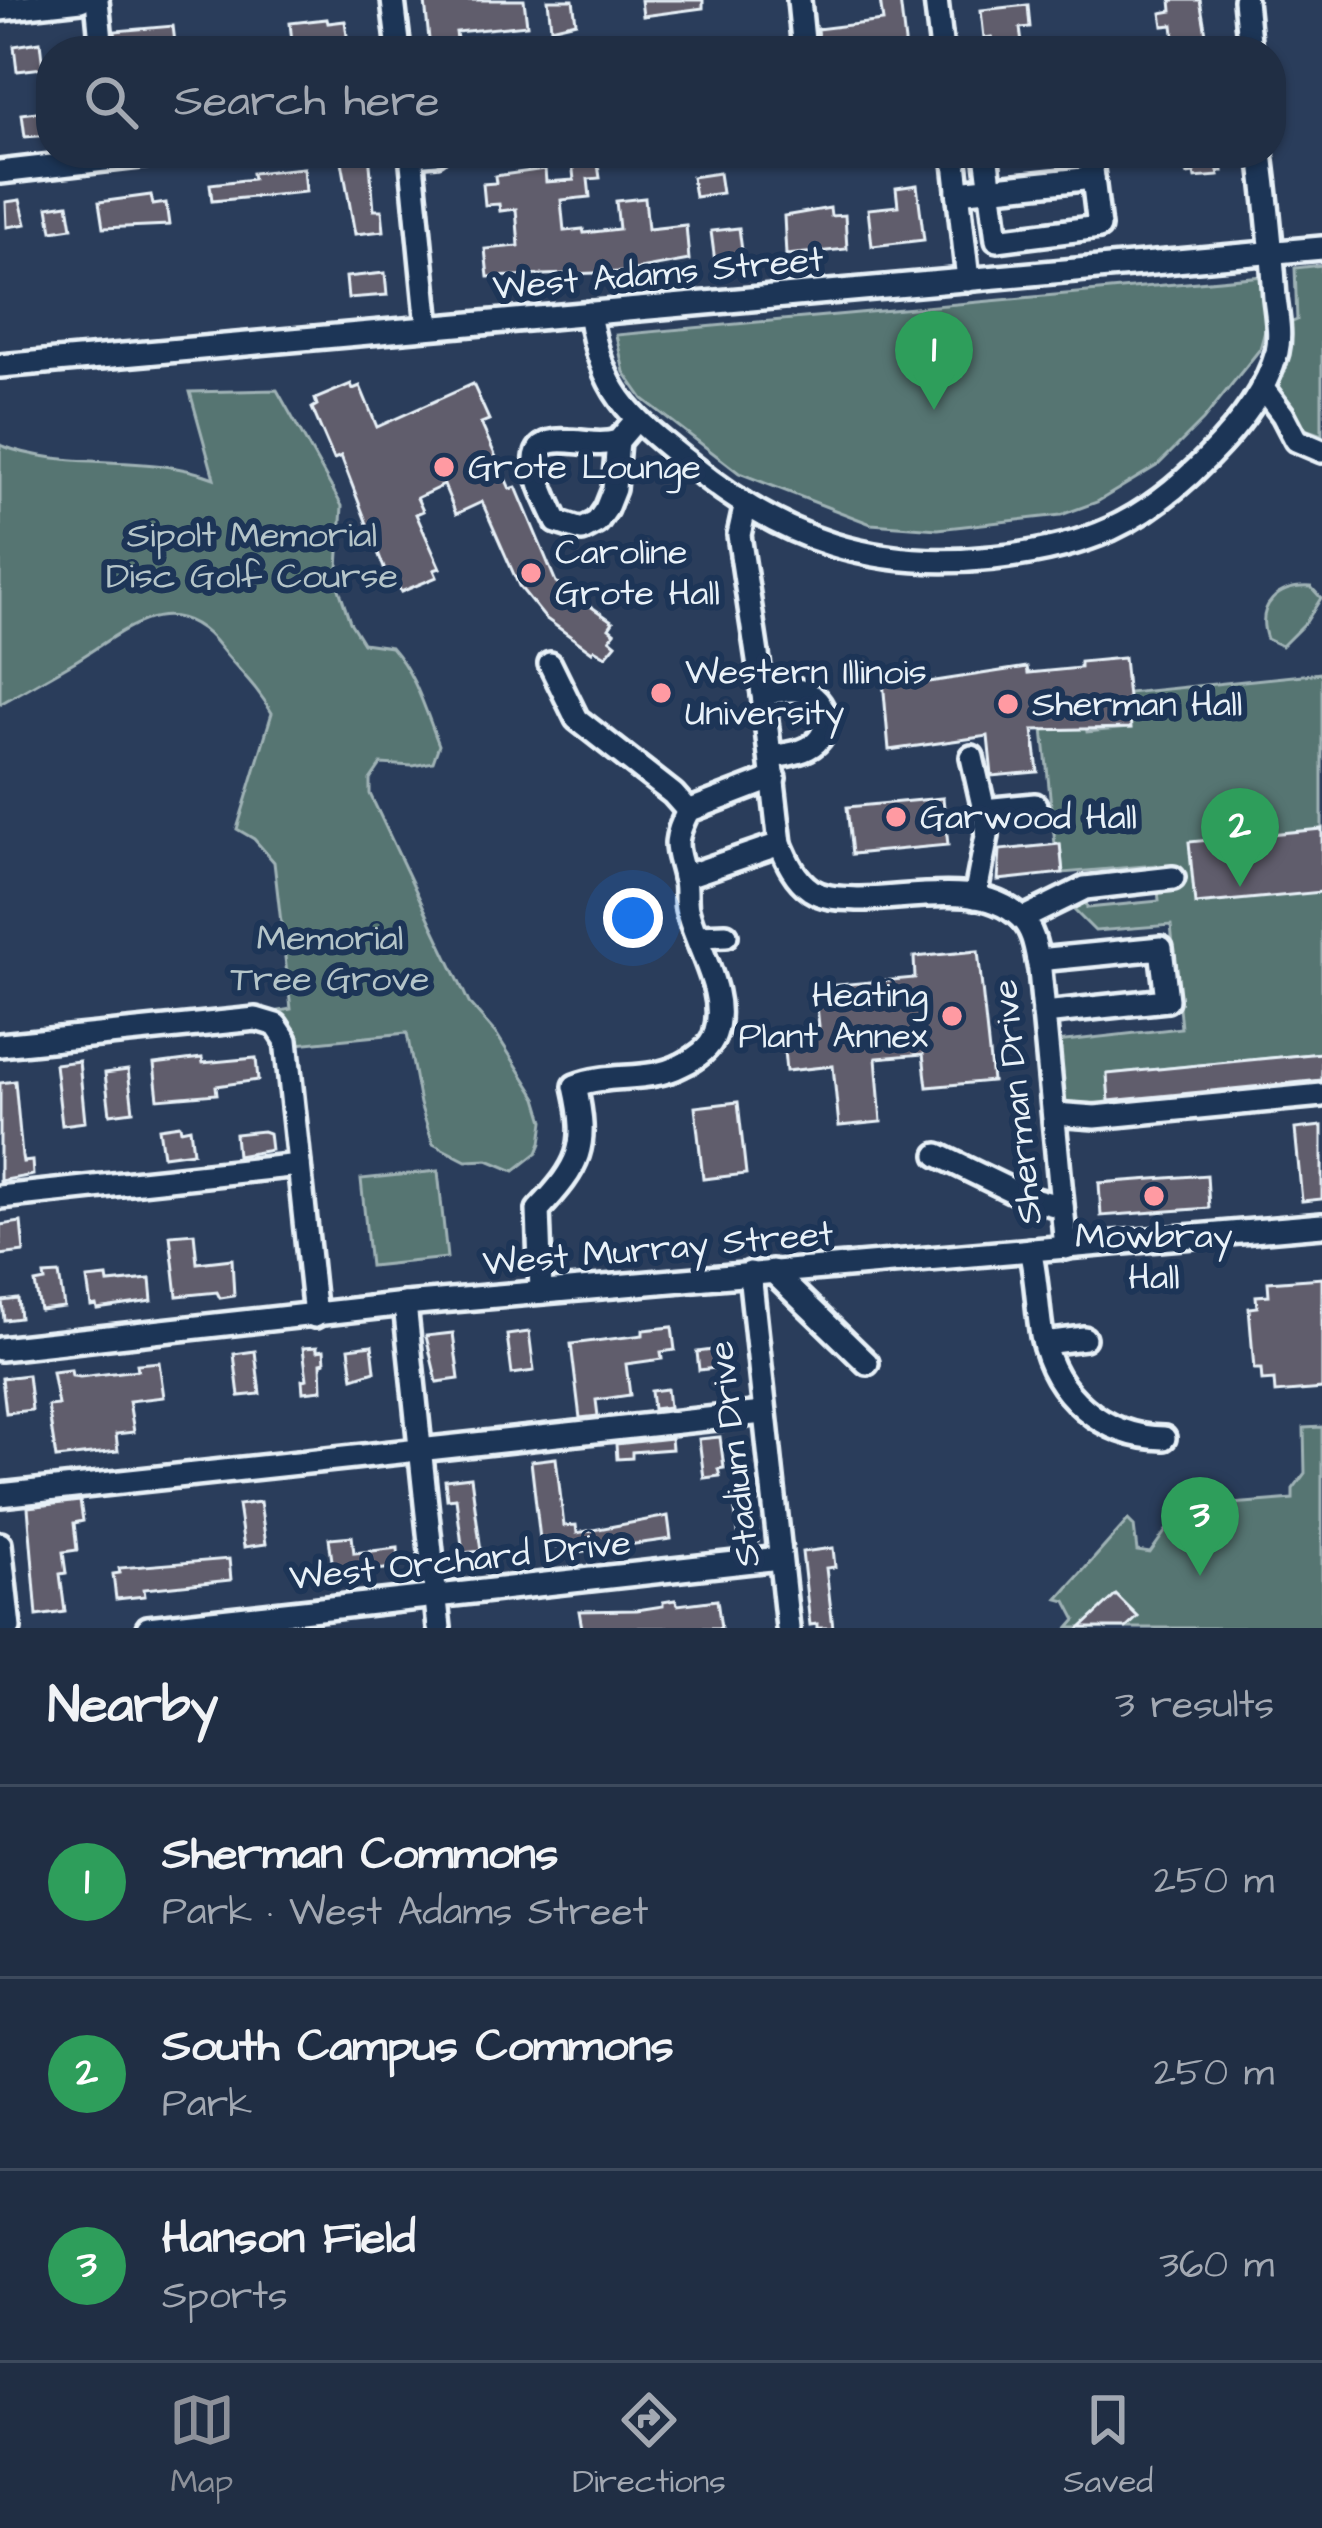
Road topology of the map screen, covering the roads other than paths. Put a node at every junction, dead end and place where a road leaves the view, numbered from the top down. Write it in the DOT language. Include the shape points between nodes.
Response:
graph roads {
  1 [pos="82,0"];
  2 [pos="97,0"];
  3 [pos="393,0"];
  4 [pos="799,0"];
  5 [pos="937,0"];
  6 [pos="1245,0"];
  7 [pos="0,9"];
  8 [pos="101,36"];
  9 [pos="397,36"];
  10 [pos="803,36"];
  11 [pos="941,36"];
  12 [pos="1249,36"];
  13 [pos="36,167"];
  14 [pos="412,168"];
  15 [pos="956,168"];
  16 [pos="988,168"];
  17 [pos="1092,168"];
  18 [pos="1264,168"];
  19 [pos="0,172"];
  20 [pos="1093,178"];
  21 [pos="990,189"];
  22 [pos="958,192"];
  23 [pos="1322,248"];
  24 [pos="1272,253"];
  25 [pos="968,280"];
  26 [pos="589,313"];
  27 [pos="428,327"];
  28 [pos="0,366"];
  29 [pos="1262,387"];
  30 [pos="636,420"];
  31 [pos="618,441"];
  32 [pos="1322,452"];
  33 [pos="746,508"];
  34 [pos="550,664"];
  35 [pos="763,694"];
  36 [pos="972,757"];
  37 [pos="772,767"];
  38 [pos="1036,805"];
  39 [pos="984,810"];
  40 [pos="688,812"];
  41 [pos="780,844"];
  42 [pos="685,877"];
  43 [pos="1173,878"];
  44 [pos="975,897"];
  45 [pos="1022,919"];
  46 [pos="726,935"];
  47 [pos="697,936"];
  48 [pos="1037,960"];
  49 [pos="1044,1013"];
  50 [pos="0,1045"];
  51 [pos="1322,1095"];
  52 [pos="1054,1114"];
  53 [pos="938,1155"];
  54 [pos="299,1166"];
  55 [pos="0,1197"];
  56 [pos="1062,1207"];
  57 [pos="1322,1226"];
  58 [pos="1066,1248"];
  59 [pos="1030,1250"];
  60 [pos="761,1272"];
  61 [pos="541,1292"];
  62 [pos="405,1304"];
  63 [pos="315,1316"];
  64 [pos="1084,1338"];
  65 [pos="1044,1343"];
  66 [pos="0,1349"];
  67 [pos="867,1364"];
  68 [pos="763,1413"];
  69 [pos="1164,1438"];
  70 [pos="420,1450"];
  71 [pos="0,1495"];
  72 [pos="0,1544"];
  73 [pos="780,1558"];
  74 [pos="435,1597"];
  75 [pos="9,1628"];
  76 [pos="148,1628"];
  77 [pos="439,1628"];
  78 [pos="788,1628"];
  1 -- 7 [label="street"];
  2 -- 8 [label="street"];
  3 -- 9 [label="street"];
  4 -- 10 [label="street"];
  5 -- 11 [label="street"];
  6 -- 12 [label="street"];
  13 -- 19 [label="street"];
  14 -- 27 [label="street"];
  15 -- 22 [label="street"];
  16 -- 21 [label="street"];
  17 -- 20 [label="street"];
  18 -- 24 [label="street"];
  20 -- 21 [label="street"];
  20 -- 21 [label="street" via="1099,227 997,240"];
  21 -- 22 [label="street"];
  22 -- 25 [label="street"];
  23 -- 24 [label="street, West Adams Street"];
  24 -- 25 [label="street, West Adams Street"];
  24 -- 29 [label="street" via="1279,342"];
  25 -- 26 [label="street, West Adams Street"];
  26 -- 27 [label="street, West Adams Street"];
  26 -- 30 [label="street" via="602,373"];
  27 -- 28 [label="street, West Adams Street"];
  29 -- 32 [label="street" via="1295,440"];
  29 -- 33 [label="street" via="1235,429 1149,510 1043,553 872,557"];
  30 -- 31 [label="street"];
  30 -- 33 [label="street"];
  31 -- 31 [label="street" via="560,440 536,455 556,522 582,530 597,522 614,489"];
  33 -- 35 [label="street" via="739,535"];
  34 -- 40 [label="street" via="577,719"];
  35 -- 37 [label="street"];
  35 -- 37 [label="street" via="806,692 825,715 816,743"];
  36 -- 39 [label="street"];
  37 -- 40 [label="street"];
  37 -- 41 [label="street"];
  38 -- 39 [label="street"];
  39 -- 44 [label="street"];
  40 -- 42 [label="street" via="676,842"];
  41 -- 42 [label="street"];
  41 -- 44 [label="street" via="803,884 830,898"];
  42 -- 47 [label="street"];
  43 -- 45 [label="street" via="1085,888"];
  44 -- 45 [label="street"];
  45 -- 48 [label="street, Sherman Drive"];
  46 -- 47 [label="street"];
  47 -- 61 [label="street" via="718,1014 715,1038 679,1067 574,1086 583,1138 568,1180 538,1210"];
  48 -- 49 [label="street, Sherman Drive"];
  48 -- 49 [label="street" via="1161,948 1167,1000"];
  49 -- 52 [label="street, Sherman Drive"];
  50 -- 54 [label="street" via="256,1019 276,1025 286,1040"];
  51 -- 52 [label="street"];
  52 -- 56 [label="street, Sherman Drive"];
  53 -- 56 [label="street"];
  54 -- 55 [label="street"];
  54 -- 63 [label="street"];
  56 -- 58 [label="street, Sherman Drive"];
  57 -- 58 [label="street, West Murray Street"];
  58 -- 59 [label="street, West Murray Street"];
  59 -- 60 [label="street, West Murray Street"];
  59 -- 65 [label="street"];
  60 -- 61 [label="street, West Murray Street"];
  60 -- 67 [label="street"];
  60 -- 68 [label="street, Stadium Drive"];
  61 -- 62 [label="street, West Murray Street"];
  62 -- 63 [label="street, West Murray Street"];
  62 -- 70 [label="street"];
  63 -- 66 [label="street, West Murray Street"];
  64 -- 65 [label="street"];
  65 -- 69 [label="street" via="1071,1397 1096,1419"];
  68 -- 70 [label="street"];
  68 -- 73 [label="street, Stadium Drive"];
  70 -- 71 [label="street"];
  70 -- 74 [label="street"];
  72 -- 75 [label="street"];
  73 -- 74 [label="street, West Orchard Drive"];
  73 -- 78 [label="street, Stadium Drive"];
  74 -- 76 [label="street, West Orchard Drive"];
  74 -- 77 [label="street"];
}
